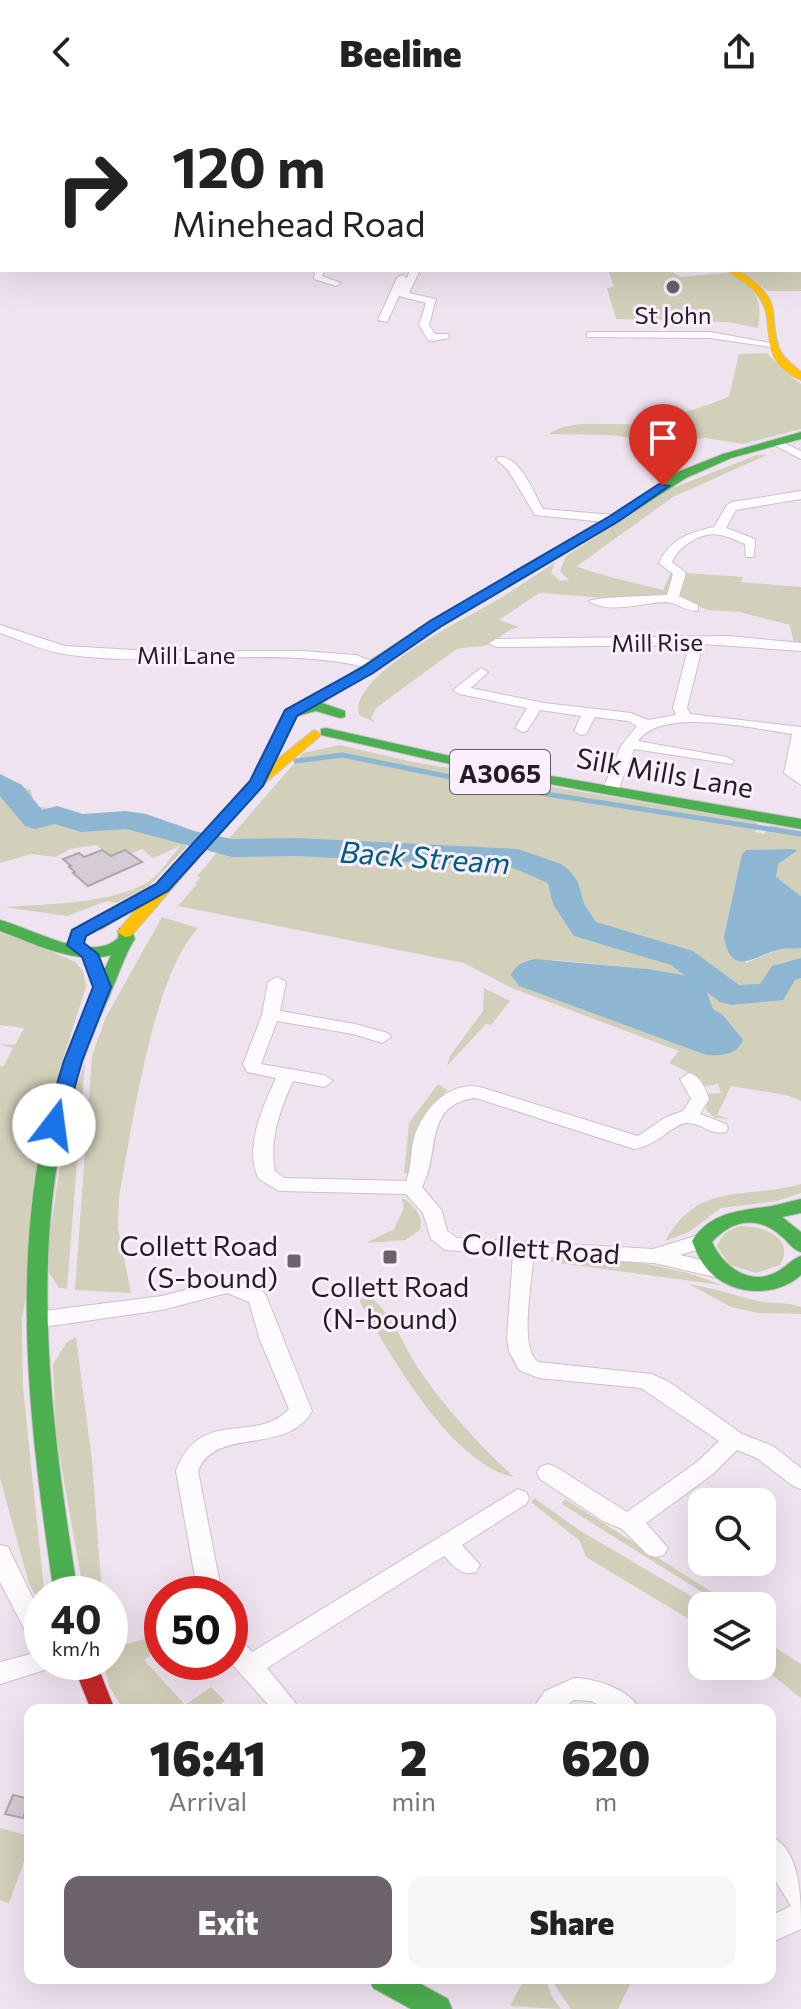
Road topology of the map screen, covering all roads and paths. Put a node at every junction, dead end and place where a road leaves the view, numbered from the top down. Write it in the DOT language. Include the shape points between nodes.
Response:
graph roads {
  1 [pos="319,272"];
  2 [pos="406,272"];
  3 [pos="414,272"];
  4 [pos="736,272"];
  5 [pos="336,283"];
  6 [pos="383,320"];
  7 [pos="591,335"];
  8 [pos="445,336"];
  9 [pos="771,344"];
  10 [pos="801,377"];
  11 [pos="801,435"];
  12 [pos="776,442"];
  13 [pos="801,456"];
  14 [pos="502,459"];
  15 [pos="801,495"];
  16 [pos="614,519"];
  17 [pos="719,530"];
  18 [pos="755,545"];
  19 [pos="672,598"];
  20 [pos="596,601"];
  21 [pos="693,608"];
  22 [pos="0,629"];
  23 [pos="697,641"];
  24 [pos="496,643"];
  25 [pos="801,647"];
  26 [pos="371,667"];
  27 [pos="481,672"];
  28 [pos="460,690"];
  29 [pos="446,699"];
  30 [pos="536,705"];
  31 [pos="307,707"];
  32 [pos="590,712"];
  33 [pos="340,716"];
  34 [pos="684,717"];
  35 [pos="287,723"];
  36 [pos="647,725"];
  37 [pos="522,728"];
  38 [pos="581,731"];
  39 [pos="800,731"];
  40 [pos="320,733"];
  41 [pos="630,744"];
  42 [pos="426,752"];
  43 [pos="727,761"];
  44 [pos="801,780"];
  45 [pos="257,782"];
  46 [pos="610,791"];
  47 [pos="801,824"];
  48 [pos="162,888"];
  49 [pos="96,925"];
  50 [pos="3,926"];
  51 [pos="68,929"];
  52 [pos="124,939"];
  53 [pos="83,951"];
  54 [pos="277,982"];
  55 [pos="102,987"];
  56 [pos="271,1015"];
  57 [pos="382,1037"];
  58 [pos="286,1075"];
  59 [pos="689,1079"];
  60 [pos="324,1081"];
  61 [pos="689,1117"];
  62 [pos="719,1128"];
  63 [pos="411,1188"];
  64 [pos="801,1206"];
  65 [pos="758,1215"];
  66 [pos="800,1240"];
  67 [pos="702,1241"];
  68 [pos="523,1248"];
  69 [pos="654,1256"];
  70 [pos="801,1263"];
  71 [pos="715,1270"];
  72 [pos="780,1281"];
  73 [pos="801,1290"];
  74 [pos="36,1320"];
  75 [pos="734,1440"];
  76 [pos="548,1473"];
  77 [pos="801,1480"];
  78 [pos="518,1498"];
  79 [pos="630,1522"];
  80 [pos="445,1543"];
  81 [pos="656,1548"];
  82 [pos="0,1554"];
  83 [pos="468,1565"];
  84 [pos="63,1576"];
  85 [pos="207,1576"];
  86 [pos="24,1606"];
  87 [pos="24,1666"];
  88 [pos="250,1666"];
  89 [pos="0,1673"];
  90 [pos="91,1680"];
  91 [pos="101,1704"];
  92 [pos="284,1704"];
  93 [pos="549,1704"];
  94 [pos="618,1704"];
  95 [pos="776,1867"];
  96 [pos="793,1920"];
  97 [pos="394,1984"];
  98 [pos="438,2009"];
  1 -- 5 [label="street" via="320,280"];
  2 -- 6 [label="street"];
  3 -- 8 [label="street" via="403,295 432,301 424,325 432,338"];
  4 -- 9 [label="main road" via="766,298"];
  7 -- 9 [label="street" via="710,335"];
  9 -- 10 [label="main road"];
  11 -- 12 [label="main road"];
  12 -- 13 [label="street"];
  12 -- 16 [label="main road" via="682,475"];
  14 -- 16 [label="street" via="539,512"];
  15 -- 17 [label="street" via="736,505"];
  16 -- 26 [label="main road"];
  17 -- 18 [label="street"];
  17 -- 19 [label="street" via="688,538 668,555 665,563 680,573"];
  19 -- 20 [label="street" via="621,607"];
  19 -- 21 [label="street"];
  22 -- 26 [label="street, Mill Lane" via="64,650 302,655 345,658"];
  23 -- 24 [label="street, Mill Rise" via="512,638"];
  23 -- 25 [label="street, Mill Rise"];
  23 -- 34 [label="street" via="680,708"];
  26 -- 31 [label="main road"];
  26 -- 33 [label="main road" via="349,694"];
  27 -- 28 [label="street"];
  28 -- 29 [label="street"];
  28 -- 30 [label="street"];
  30 -- 32 [label="street"];
  30 -- 37 [label="street"];
  31 -- 33 [label="main road, Silk Mills Lane" via="326,707"];
  31 -- 35 [label="main road" via="291,713"];
  32 -- 36 [label="street" via="631,717"];
  32 -- 38 [label="street"];
  33 -- 40 [label="main road" via="338,726"];
  33 -- 42 [label="main road, Silk Mills Lane / A3065"];
  34 -- 36 [label="street"];
  34 -- 39 [label="street"];
  35 -- 40 [label="main road, Silk Mills Lane" via="297,731"];
  35 -- 45 [label="main road"];
  36 -- 41 [label="street"];
  39 -- 44 [label="street" via="791,773"];
  40 -- 42 [label="main road, Silk Mills Lane / A3065"];
  40 -- 45 [label="main road"];
  41 -- 43 [label="street"];
  41 -- 46 [label="street"];
  42 -- 46 [label="main road, Silk Mills Lane / A3065"];
  45 -- 48 [label="main road"];
  46 -- 47 [label="main road, Silk Mills Lane / A3065"];
  48 -- 49 [label="main road"];
  48 -- 52 [label="main road"];
  49 -- 52 [label="main road" via="113,926"];
  49 -- 53 [label="main road" via="78,933 75,942"];
  50 -- 51 [label="main road"];
  50 -- 53 [label="main road"];
  52 -- 53 [label="main road" via="109,954"];
  52 -- 55 [label="main road" via="115,970"];
  53 -- 55 [label="main road"];
  54 -- 56 [label="street"];
  55 -- 74 [label="main road" via="73,1061 51,1143 42,1193"];
  56 -- 57 [label="street"];
  56 -- 58 [label="street" via="252,1064 258,1071"];
  58 -- 60 [label="street"];
  58 -- 63 [label="street" via="267,1127 264,1166 270,1179 288,1186"];
  59 -- 61 [label="street" via="700,1099"];
  61 -- 62 [label="street"];
  61 -- 63 [label="street" via="670,1122 653,1139 634,1143 477,1092 459,1093 428,1124 421,1171"];
  63 -- 68 [label="street, Collett Road" via="432,1211 438,1234 452,1245"];
  64 -- 65 [label="main road"];
  65 -- 66 [label="main road" via="782,1224"];
  65 -- 67 [label="main road" via="715,1222"];
  67 -- 69 [label="street, Collett Road"];
  67 -- 71 [label="main road"];
  68 -- 69 [label="street, Collett Road"];
  68 -- 75 [label="street" via="518,1319 521,1356 527,1365 644,1380"];
  69 -- 71 [label="street, Collett Road"];
  70 -- 72 [label="main road"];
  71 -- 72 [label="main road" via="746,1284"];
  72 -- 73 [label="main road"];
  74 -- 84 [label="main road" via="43,1440"];
  74 -- 85 [label="street" via="162,1303 227,1286 258,1298 301,1411 288,1424 207,1444 190,1457 187,1471"];
  75 -- 77 [label="street" via="765,1452"];
  75 -- 79 [label="street" via="705,1468"];
  76 -- 79 [label="street"];
  78 -- 80 [label="street"];
  79 -- 81 [label="street"];
  80 -- 83 [label="street"];
  80 -- 88 [label="street"];
  82 -- 86 [label="street"];
  87 -- 89 [label="street"];
  88 -- 92 [label="street"];
  90 -- 91 [label="main road"];
  93 -- 94 [label="street" via="559,1693 578,1688"];
  95 -- 96 [label="street"];
  97 -- 98 [label="main road"];
}
